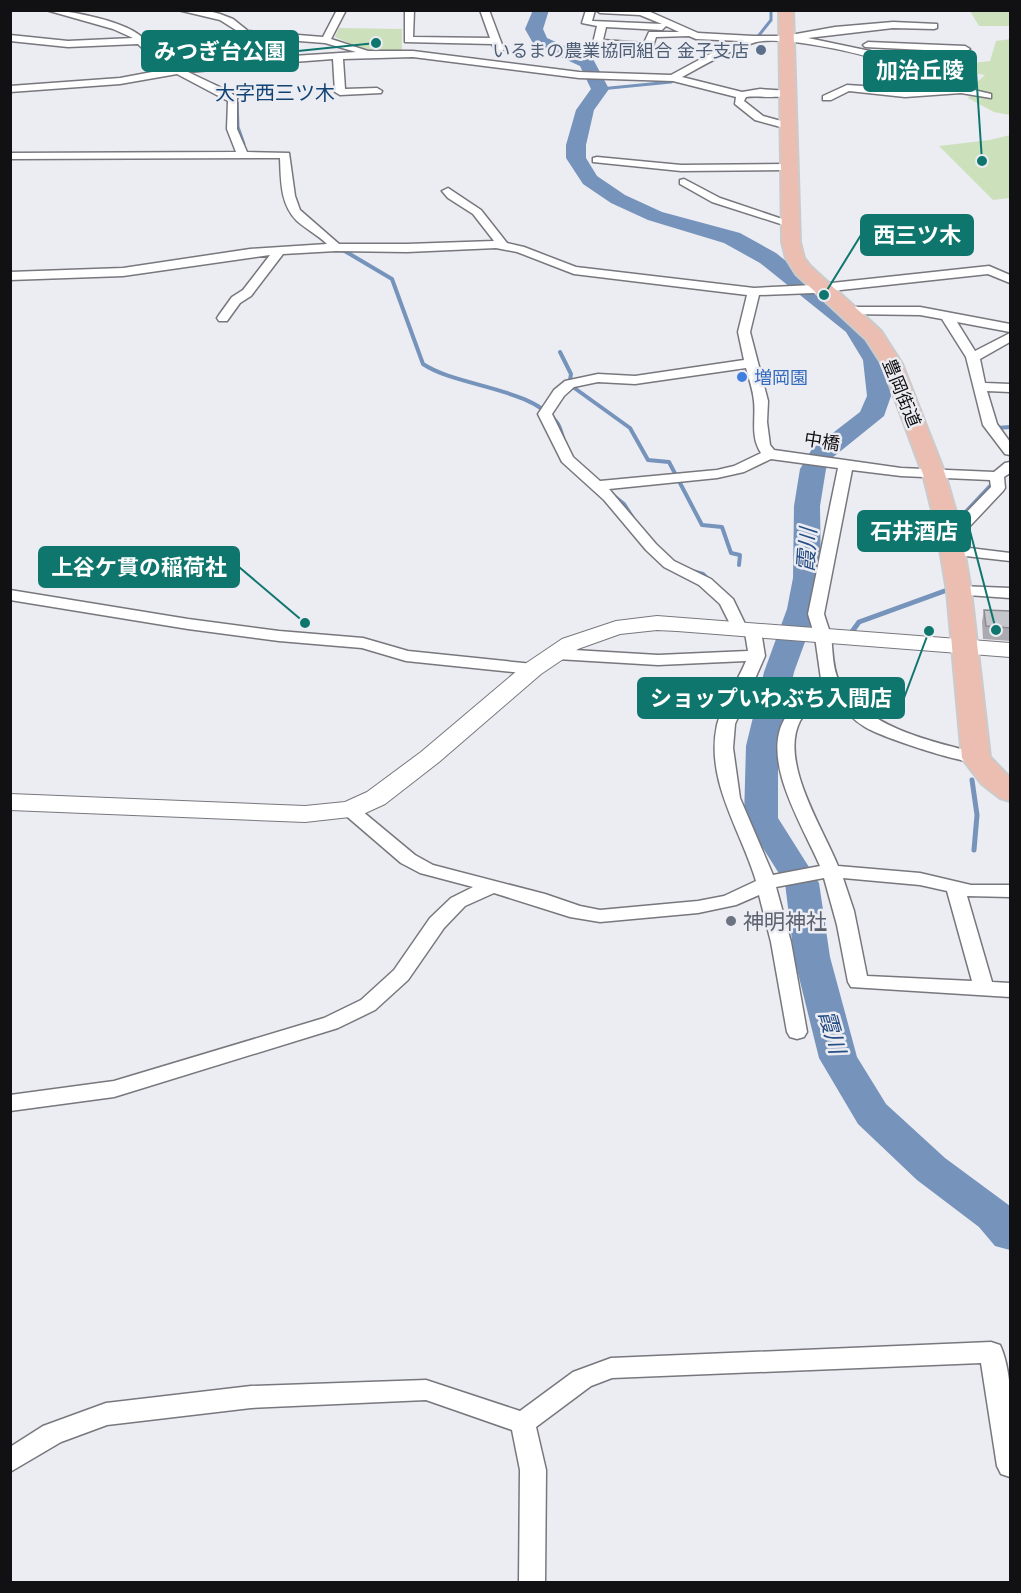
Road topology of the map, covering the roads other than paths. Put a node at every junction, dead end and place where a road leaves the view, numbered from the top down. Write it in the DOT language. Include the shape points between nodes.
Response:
graph roads {
  1 [pos="50,10"];
  2 [pos="182,10"];
  3 [pos="342,10"];
  4 [pos="410,10"];
  5 [pos="484,10"];
  6 [pos="591,10"];
  7 [pos="600,10"];
  8 [pos="786,10"];
  9 [pos="639,11"];
  10 [pos="215,13"];
  11 [pos="922,18"];
  12 [pos="602,24"];
  13 [pos="934,26"];
  14 [pos="678,28"];
  15 [pos="856,32"];
  16 [pos="696,36"];
  17 [pos="10,38"];
  18 [pos="790,38"];
  19 [pos="753,39"];
  20 [pos="140,40"];
  21 [pos="326,40"];
  22 [pos="495,41"];
  23 [pos="854,48"];
  24 [pos="965,49"];
  25 [pos="367,54"];
  26 [pos="338,57"];
  27 [pos="293,59"];
  28 [pos="500,66"];
  29 [pos="176,71"];
  30 [pos="676,79"];
  31 [pos="10,89"];
  32 [pos="377,91"];
  33 [pos="883,91"];
  34 [pos="786,93"];
  35 [pos="742,95"];
  36 [pos="987,96"];
  37 [pos="827,98"];
  38 [pos="788,126"];
  39 [pos="243,155"];
  40 [pos="10,156"];
  41 [pos="597,160"];
  42 [pos="788,167"];
  43 [pos="684,182"];
  44 [pos="448,191"];
  45 [pos="791,224"];
  46 [pos="502,244"];
  47 [pos="336,248"];
  48 [pos="279,252"];
  49 [pos="10,276"];
  50 [pos="1011,279"];
  51 [pos="818,288"];
  52 [pos="754,292"];
  53 [pos="851,311"];
  54 [pos="946,315"];
  55 [pos="223,318"];
  56 [pos="1011,328"];
  57 [pos="1011,337"];
  58 [pos="973,357"];
  59 [pos="753,363"];
  60 [pos="980,387"];
  61 [pos="1011,388"];
  62 [pos="1009,446"];
  63 [pos="770,454"];
  64 [pos="847,465"];
  65 [pos="1011,466"];
  66 [pos="933,474"];
  67 [pos="997,476"];
  68 [pos="598,486"];
  69 [pos="948,526"];
  70 [pos="952,551"];
  71 [pos="1011,557"];
  72 [pos="959,591"];
  73 [pos="1011,592"];
  74 [pos="10,595"];
  75 [pos="754,631"];
  76 [pos="819,637"];
  77 [pos="964,647"];
  78 [pos="1011,650"];
  79 [pos="557,654"];
  80 [pos="756,656"];
  81 [pos="533,669"];
  82 [pos="831,680"];
  83 [pos="976,758"];
  84 [pos="1011,792"];
  85 [pos="10,802"];
  86 [pos="350,810"];
  87 [pos="829,872"];
  88 [pos="768,883"];
  89 [pos="492,886"];
  90 [pos="955,887"];
  91 [pos="1011,891"];
  92 [pos="984,988"];
  93 [pos="1011,990"];
  94 [pos="797,1032"];
  95 [pos="10,1103"];
  96 [pos="523,1423"];
  97 [pos="10,1461"];
  98 [pos="1011,1466"];
  99 [pos="532,1582"];
  1 -- 20 [label="street" via="116,27"];
  2 -- 10 [label="street"];
  3 -- 21 [label="street"];
  4 -- 22 [label="street" via="408,40"];
  5 -- 22 [label="street"];
  6 -- 12 [label="street" via="587,23"];
  7 -- 9 [label="street"];
  8 -- 18 [label="main road, 豊岡街道"];
  9 -- 14 [label="street"];
  10 -- 21 [label="street" via="247,34"];
  11 -- 15 [label="street" via="864,16"];
  12 -- 14 [label="street"];
  12 -- 16 [label="street" via="598,43 648,46 652,34"];
  13 -- 15 [label="street" via="893,24"];
  14 -- 16 [label="street"];
  15 -- 18 [label="street"];
  16 -- 19 [label="street"];
  17 -- 20 [label="street" via="68,44"];
  18 -- 19 [label="street"];
  18 -- 23 [label="street"];
  18 -- 34 [label="main road, 豊岡街道"];
  19 -- 30 [label="street" via="711,57"];
  20 -- 27 [label="street" via="194,42"];
  20 -- 29 [label="street"];
  21 -- 25 [label="street" via="354,46"];
  22 -- 28 [label="street"];
  23 -- 24 [label="street" via="856,44"];
  23 -- 33 [label="street" via="894,62"];
  25 -- 26 [label="street"];
  25 -- 28 [label="street" via="413,54"];
  26 -- 27 [label="street"];
  26 -- 32 [label="street" via="340,92"];
  27 -- 29 [label="street"];
  28 -- 30 [label="street" via="606,78"];
  29 -- 31 [label="street" via="120,81"];
  29 -- 39 [label="street" via="232,100 232,129"];
  30 -- 35 [label="street"];
  33 -- 36 [label="street" via="905,94 950,89"];
  33 -- 37 [label="street" via="847,88"];
  34 -- 35 [label="street"];
  34 -- 38 [label="main road, 豊岡街道"];
  35 -- 38 [label="street" via="741,106 759,118"];
  38 -- 42 [label="main road, 豊岡街道"];
  39 -- 40 [label="street"];
  39 -- 47 [label="street" via="285,155 292,206 299,217 329,238"];
  41 -- 42 [label="street" via="681,168"];
  42 -- 45 [label="main road, 豊岡街道"];
  43 -- 45 [label="street" via="716,200"];
  44 -- 46 [label="street" via="476,212"];
  45 -- 51 [label="main road, 豊岡街道" via="795,258"];
  46 -- 47 [label="street"];
  46 -- 52 [label="street" via="574,270"];
  47 -- 48 [label="street"];
  48 -- 49 [label="street" via="237,254 123,272"];
  48 -- 55 [label="street"];
  50 -- 51 [label="street" via="989,270"];
  51 -- 52 [label="street"];
  51 -- 53 [label="main road, 豊岡街道"];
  52 -- 59 [label="street" via="744,332"];
  53 -- 54 [label="street" via="920,310"];
  53 -- 66 [label="main road, 豊岡街道" via="874,335 892,364"];
  54 -- 56 [label="street"];
  54 -- 58 [label="street"];
  57 -- 58 [label="street"];
  58 -- 60 [label="street"];
  59 -- 63 [label="street" via="761,401 763,445"];
  59 -- 68 [label="street" via="646,379 598,378 570,384 544,414 567,459"];
  60 -- 61 [label="street"];
  60 -- 62 [label="street" via="990,425"];
  63 -- 64 [label="street, 中橋"];
  63 -- 68 [label="street" via="739,469 717,474"];
  64 -- 66 [label="street, 中橋"];
  64 -- 76 [label="street" via="816,614"];
  65 -- 67 [label="street"];
  66 -- 67 [label="street, 中橋"];
  66 -- 69 [label="main road, 豊岡街道"];
  67 -- 69 [label="street" via="998,488 965,523"];
  68 -- 75 [label="street" via="669,564 705,582"];
  69 -- 70 [label="main road, 豊岡街道"];
  70 -- 71 [label="street"];
  70 -- 72 [label="main road, 豊岡街道"];
  72 -- 73 [label="street"];
  72 -- 77 [label="main road, 豊岡街道"];
  74 -- 81 [label="street" via="188,624 363,643 406,656"];
  75 -- 76 [label="street"];
  75 -- 79 [label="street" via="638,624 583,638"];
  75 -- 80 [label="street"];
  76 -- 77 [label="street"];
  76 -- 82 [label="street"];
  77 -- 78 [label="street"];
  77 -- 83 [label="main road, 豊岡街道"];
  79 -- 80 [label="street" via="658,660"];
  79 -- 81 [label="street"];
  80 -- 88 [label="street" via="726,724 724,748 731,798"];
  81 -- 86 [label="street" via="389,791"];
  82 -- 83 [label="street" via="846,703 872,724"];
  82 -- 87 [label="street" via="800,710 790,727 787,748 797,793"];
  83 -- 84 [label="main road" via="992,778"];
  85 -- 86 [label="street" via="305,814"];
  86 -- 89 [label="street" via="408,859 427,869"];
  87 -- 88 [label="street"];
  87 -- 90 [label="street" via="920,879"];
  87 -- 92 [label="street" via="845,916 858,982"];
  88 -- 89 [label="street" via="729,901 600,916"];
  88 -- 94 [label="street"];
  89 -- 95 [label="street" via="458,902 437,922 401,975 368,1005 331,1023 114,1089"];
  90 -- 91 [label="street"];
  90 -- 92 [label="street"];
  92 -- 93 [label="street"];
  96 -- 97 [label="street" via="426,1390 251,1397 106,1414 52,1434"];
  96 -- 98 [label="street" via="582,1379 611,1368 991,1352"];
  96 -- 99 [label="street" via="533,1470"];
}
